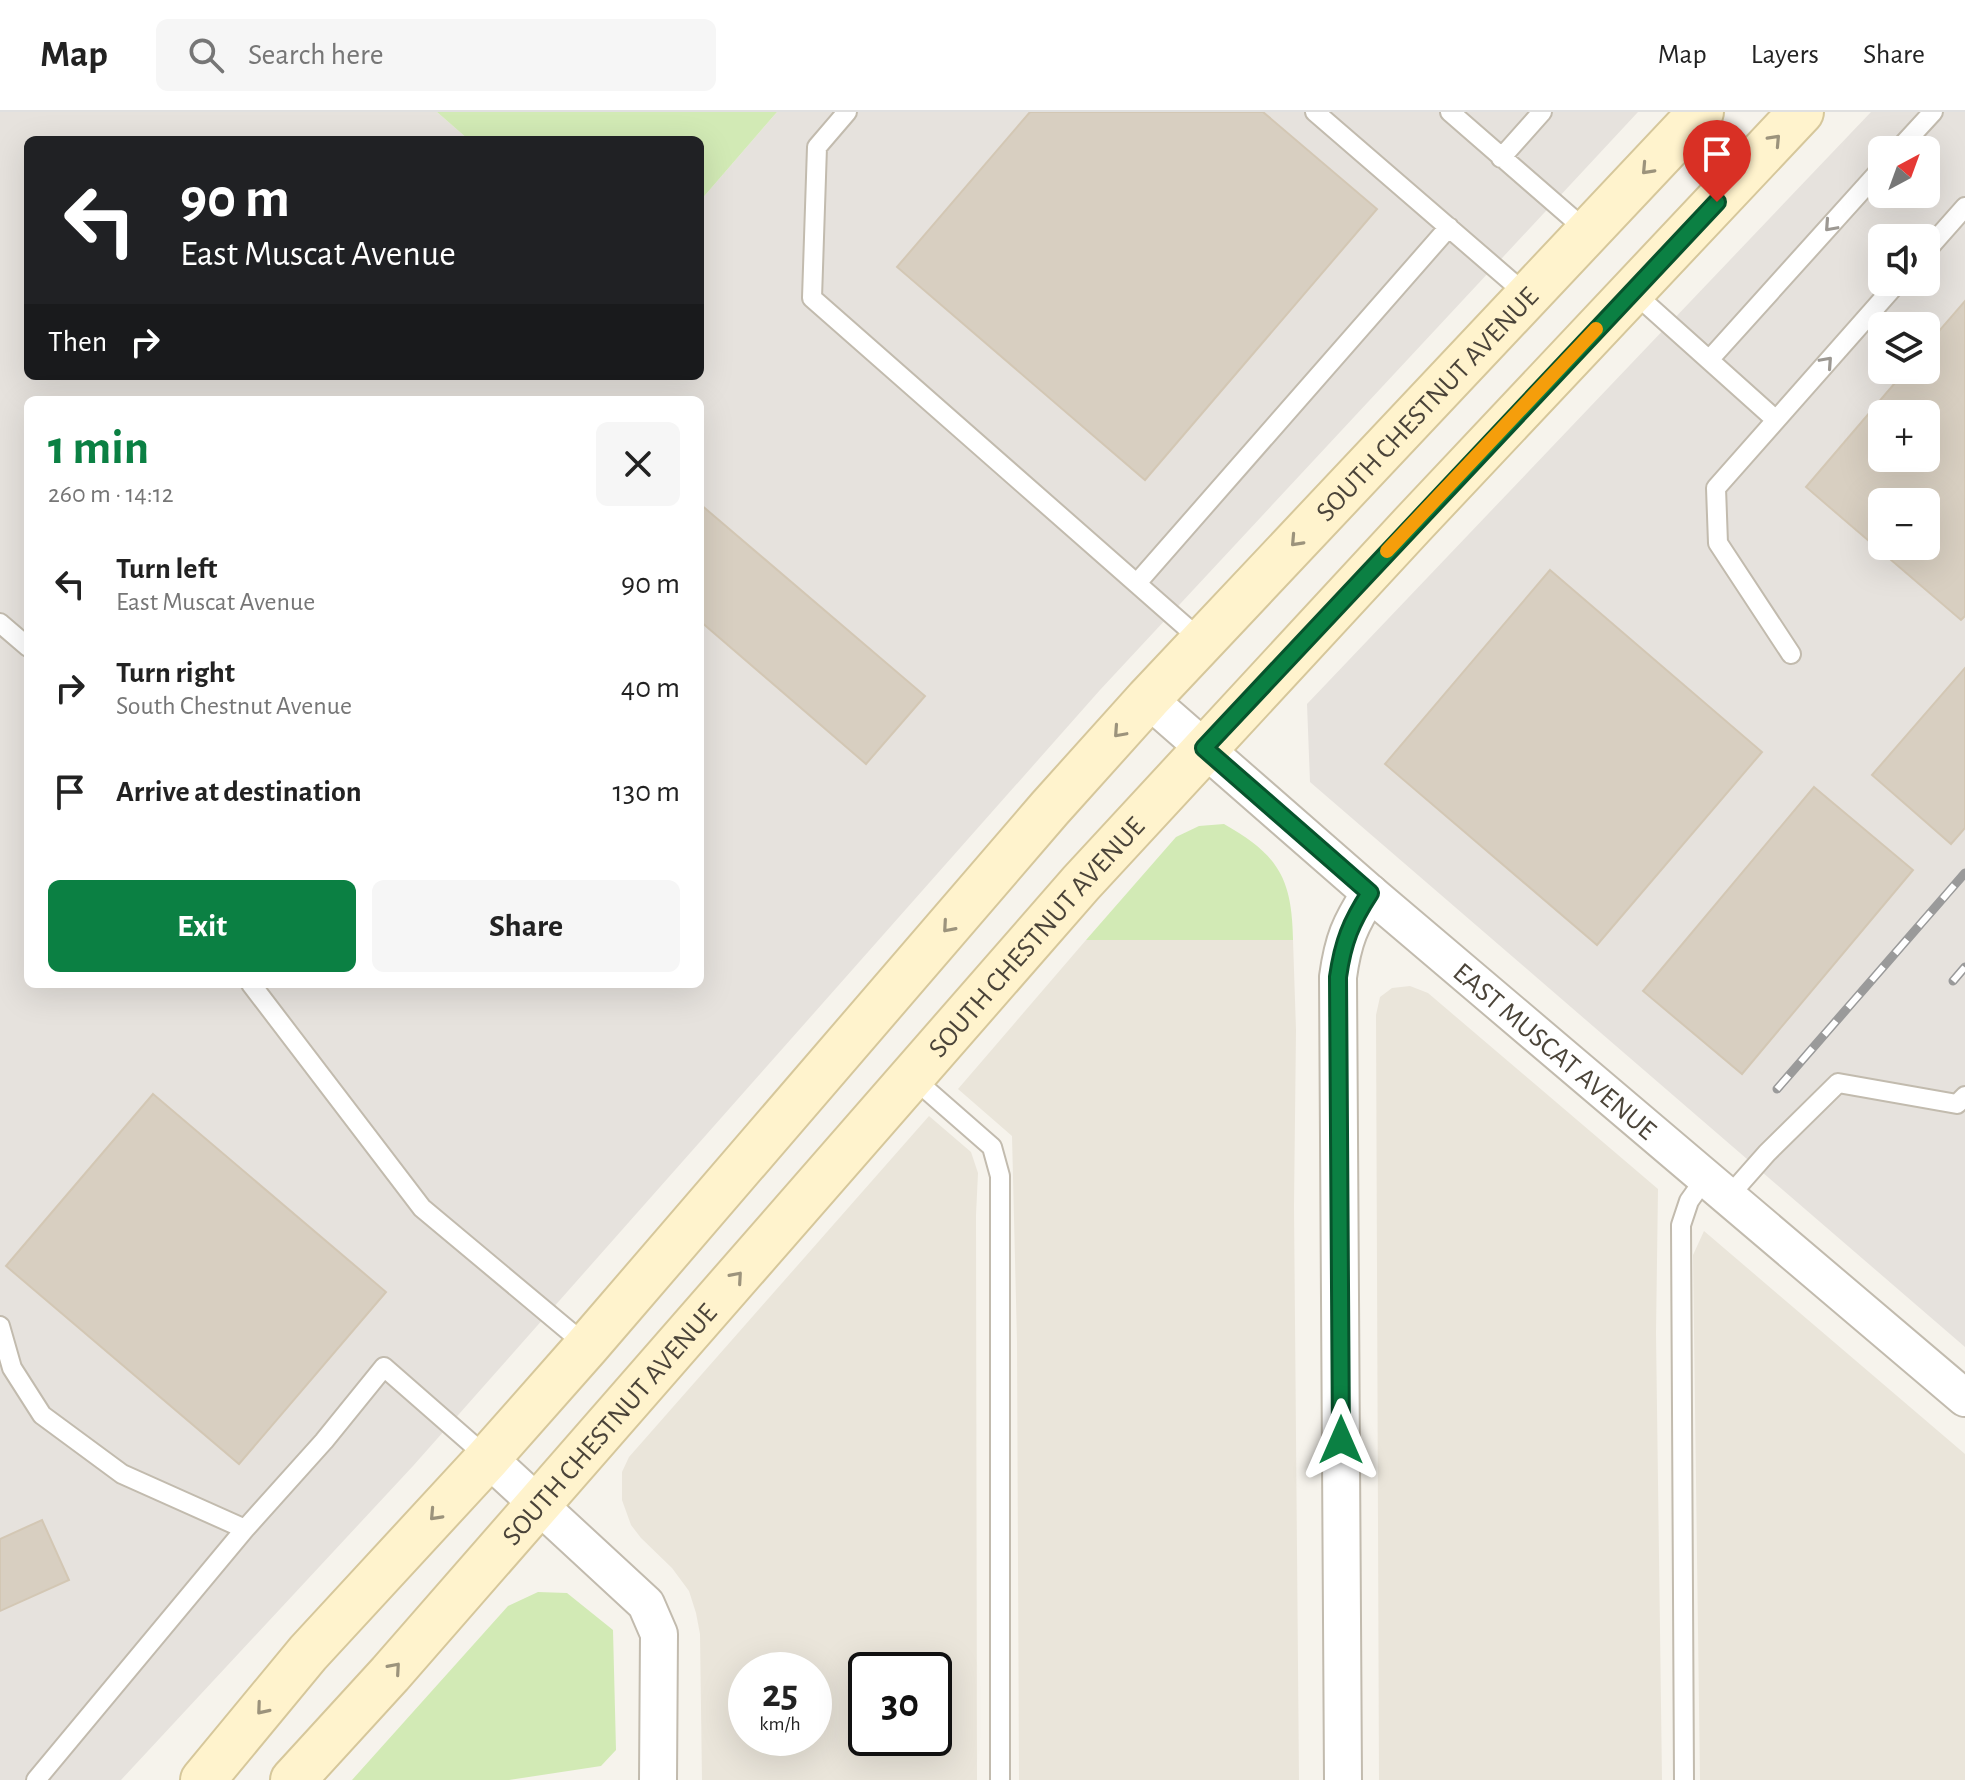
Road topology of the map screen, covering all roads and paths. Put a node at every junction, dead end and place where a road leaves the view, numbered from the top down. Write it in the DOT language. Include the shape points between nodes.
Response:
graph roads {
  1 [pos="847,112"];
  2 [pos="1315,112"];
  3 [pos="1450,112"];
  4 [pos="1542,112"];
  5 [pos="1701,112"];
  6 [pos="1801,112"];
  7 [pos="1933,112"];
  8 [pos="1911,136"];
  9 [pos="1501,158"];
  10 [pos="1868,184"];
  11 [pos="1965,207"];
  12 [pos="1449,227"];
  13 [pos="1588,232"];
  14 [pos="1940,235"];
  15 [pos="1632,291"];
  16 [pos="1528,296"];
  17 [pos="1886,296"];
  18 [pos="1709,360"];
  19 [pos="1776,420"];
  20 [pos="1137,583"];
  21 [pos="0,623"];
  22 [pos="1202,641"];
  23 [pos="24,644"];
  24 [pos="1791,654"];
  25 [pos="1148,699"];
  26 [pos="1204,748"];
  27 [pos="1370,893"];
  28 [pos="254,988"];
  29 [pos="912,1077"];
  30 [pos="1965,1096"];
  31 [pos="1717,1187"];
  32 [pos="0,1326"];
  33 [pos="587,1346"];
  34 [pos="1965,1398"];
  35 [pos="488,1458"];
  36 [pos="538,1504"];
  37 [pos="245,1529"];
  38 [pos="36,1780"];
  39 [pos="203,1780"];
  40 [pos="293,1780"];
  41 [pos="658,1780"];
  42 [pos="1000,1780"];
  43 [pos="1343,1780"];
  44 [pos="1684,1780"];
  1 -- 20 [label="lane" via="817,147 812,298"];
  2 -- 12 [label="lane"];
  3 -- 9 [label="lane"];
  4 -- 9 [label="lane"];
  5 -- 13 [label="main road, SOUTH CHESTNUT AVENUE, one-way"];
  15 -- 6 [label="main road, SOUTH CHESTNUT AVENUE, one-way"];
  7 -- 8 [label="lane"];
  9 -- 13 [label="lane"];
  10 -- 18 [label="lane, one-way"];
  11 -- 14 [label="lane"];
  12 -- 16 [label="lane"];
  12 -- 20 [label="lane"];
  13 -- 16 [label="main road, SOUTH CHESTNUT AVENUE"];
  15 -- 18 [label="lane"];
  15 -- 26 [label="main road, SOUTH CHESTNUT AVENUE"];
  16 -- 22 [label="main road, SOUTH CHESTNUT AVENUE, one-way"];
  19 -- 17 [label="lane, one-way"];
  18 -- 19 [label="lane"];
  19 -- 24 [label="lane" via="1716,488 1718,543"];
  20 -- 22 [label="lane"];
  21 -- 23 [label="lane"];
  22 -- 25 [label="main road, SOUTH CHESTNUT AVENUE"];
  25 -- 26 [label="street, EAST MUSCAT AVENUE"];
  25 -- 33 [label="main road, SOUTH CHESTNUT AVENUE, one-way"];
  26 -- 27 [label="street, EAST MUSCAT AVENUE"];
  26 -- 29 [label="main road, SOUTH CHESTNUT AVENUE"];
  27 -- 31 [label="street, EAST MUSCAT AVENUE"];
  27 -- 43 [label="street" via="1342,945 1338,977"];
  28 -- 33 [label="lane" via="422,1208"];
  36 -- 29 [label="main road, SOUTH CHESTNUT AVENUE, one-way"];
  29 -- 42 [label="lane" via="992,1147 1000,1176"];
  30 -- 31 [label="lane" via="1957,1104 1838,1083 1767,1153"];
  31 -- 34 [label="street, EAST MUSCAT AVENUE"];
  31 -- 44 [label="lane" via="1689,1201 1681,1225"];
  32 -- 37 [label="lane" via="12,1368 42,1415 122,1474"];
  33 -- 35 [label="main road, SOUTH CHESTNUT AVENUE"];
  35 -- 36 [label="street"];
  35 -- 37 [label="lane" via="384,1367"];
  35 -- 39 [label="main road, SOUTH CHESTNUT AVENUE, one-way" via="308,1653"];
  40 -- 36 [label="main road, SOUTH CHESTNUT AVENUE, one-way"];
  36 -- 41 [label="street" via="646,1604 659,1634"];
  37 -- 38 [label="lane"];
}
